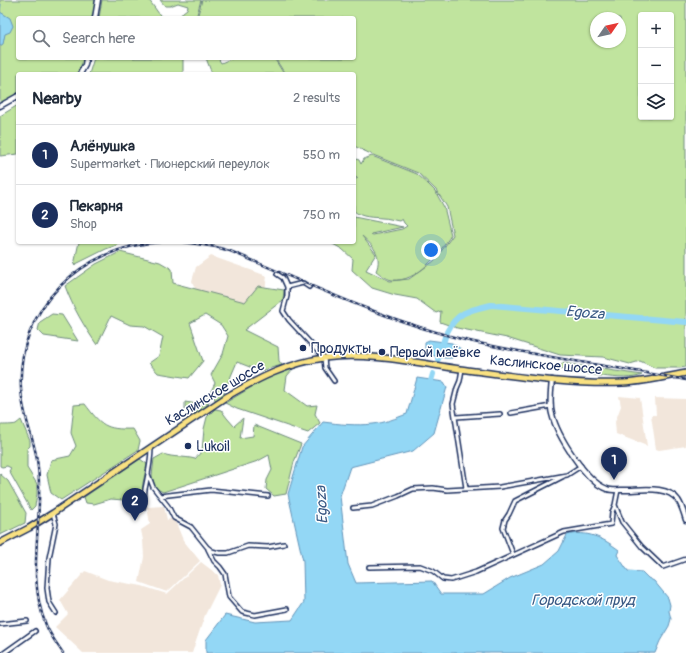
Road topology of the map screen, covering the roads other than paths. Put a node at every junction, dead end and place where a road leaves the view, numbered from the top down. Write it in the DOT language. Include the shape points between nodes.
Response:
graph roads {
  1 [pos="98,0"];
  2 [pos="95,16"];
  3 [pos="86,60"];
  4 [pos="81,72"];
  5 [pos="16,97"];
  6 [pos="0,106"];
  7 [pos="278,274"];
  8 [pos="287,287"];
  9 [pos="309,287"];
  10 [pos="324,358"];
  11 [pos="462,369"];
  12 [pos="686,373"];
  13 [pos="334,380"];
  14 [pos="552,380"];
  15 [pos="551,406"];
  16 [pos="511,413"];
  17 [pos="500,414"];
  18 [pos="456,417"];
  19 [pos="151,448"];
  20 [pos="581,466"];
  21 [pos="148,474"];
  22 [pos="567,475"];
  23 [pos="466,488"];
  24 [pos="618,490"];
  25 [pos="160,496"];
  26 [pos="268,496"];
  27 [pos="615,505"];
  28 [pos="143,508"];
  29 [pos="353,508"];
  30 [pos="53,513"];
  31 [pos="686,520"];
  32 [pos="0,543"];
  33 [pos="284,544"];
  34 [pos="207,547"];
  35 [pos="513,554"];
  36 [pos="686,559"];
  37 [pos="369,567"];
  38 [pos="287,609"];
  39 [pos="56,613"];
  40 [pos="27,622"];
  41 [pos="0,624"];
  42 [pos="35,631"];
  43 [pos="4,653"];
  1 -- 2 [label="street"];
  3 -- 4 [label="street"];
  5 -- 6 [label="street"];
  7 -- 8 [label="street"];
  8 -- 9 [label="street" via="303,284"];
  8 -- 10 [label="street" via="283,311"];
  10 -- 11 [label="main road, Каслинское шоссе" via="379,358"];
  10 -- 13 [label="street" via="324,368"];
  10 -- 19 [label="main road, Каслинское шоссе" via="296,364 255,380"];
  11 -- 14 [label="main road, Каслинское шоссе"];
  11 -- 18 [label="street" via="453,404"];
  12 -- 14 [label="main road, Каслинское шоссе" via="624,383"];
  14 -- 15 [label="street"];
  15 -- 16 [label="street"];
  15 -- 20 [label="street" via="558,432"];
  17 -- 18 [label="street"];
  18 -- 23 [label="street"];
  19 -- 21 [label="street"];
  19 -- 30 [label="main road, Каслинское шоссе"];
  20 -- 22 [label="street"];
  20 -- 24 [label="street" via="598,484 608,490"];
  21 -- 25 [label="street"];
  21 -- 28 [label="street"];
  22 -- 23 [label="street" via="500,487"];
  22 -- 35 [label="street" via="515,501 503,528"];
  23 -- 29 [label="street" via="413,489 372,506"];
  24 -- 27 [label="street"];
  24 -- 31 [label="street" via="654,490 670,494 679,502"];
  25 -- 26 [label="street" via="211,490"];
  25 -- 34 [label="street" via="174,518 191,527"];
  27 -- 35 [label="street" via="611,524 564,532"];
  27 -- 36 [label="street" via="622,522 642,547 663,567"];
  30 -- 32 [label="main road, Каслинское шоссе"];
  30 -- 39 [label="street" via="56,524 49,558 47,588 49,602"];
  33 -- 34 [label="street" via="248,546 228,553 212,551"];
  34 -- 38 [label="street" via="225,574 229,597 242,612 255,615"];
  35 -- 37 [label="street" via="476,572 451,580 443,579 433,570 420,566"];
  40 -- 41 [label="street"];
  42 -- 43 [label="street"];
}
